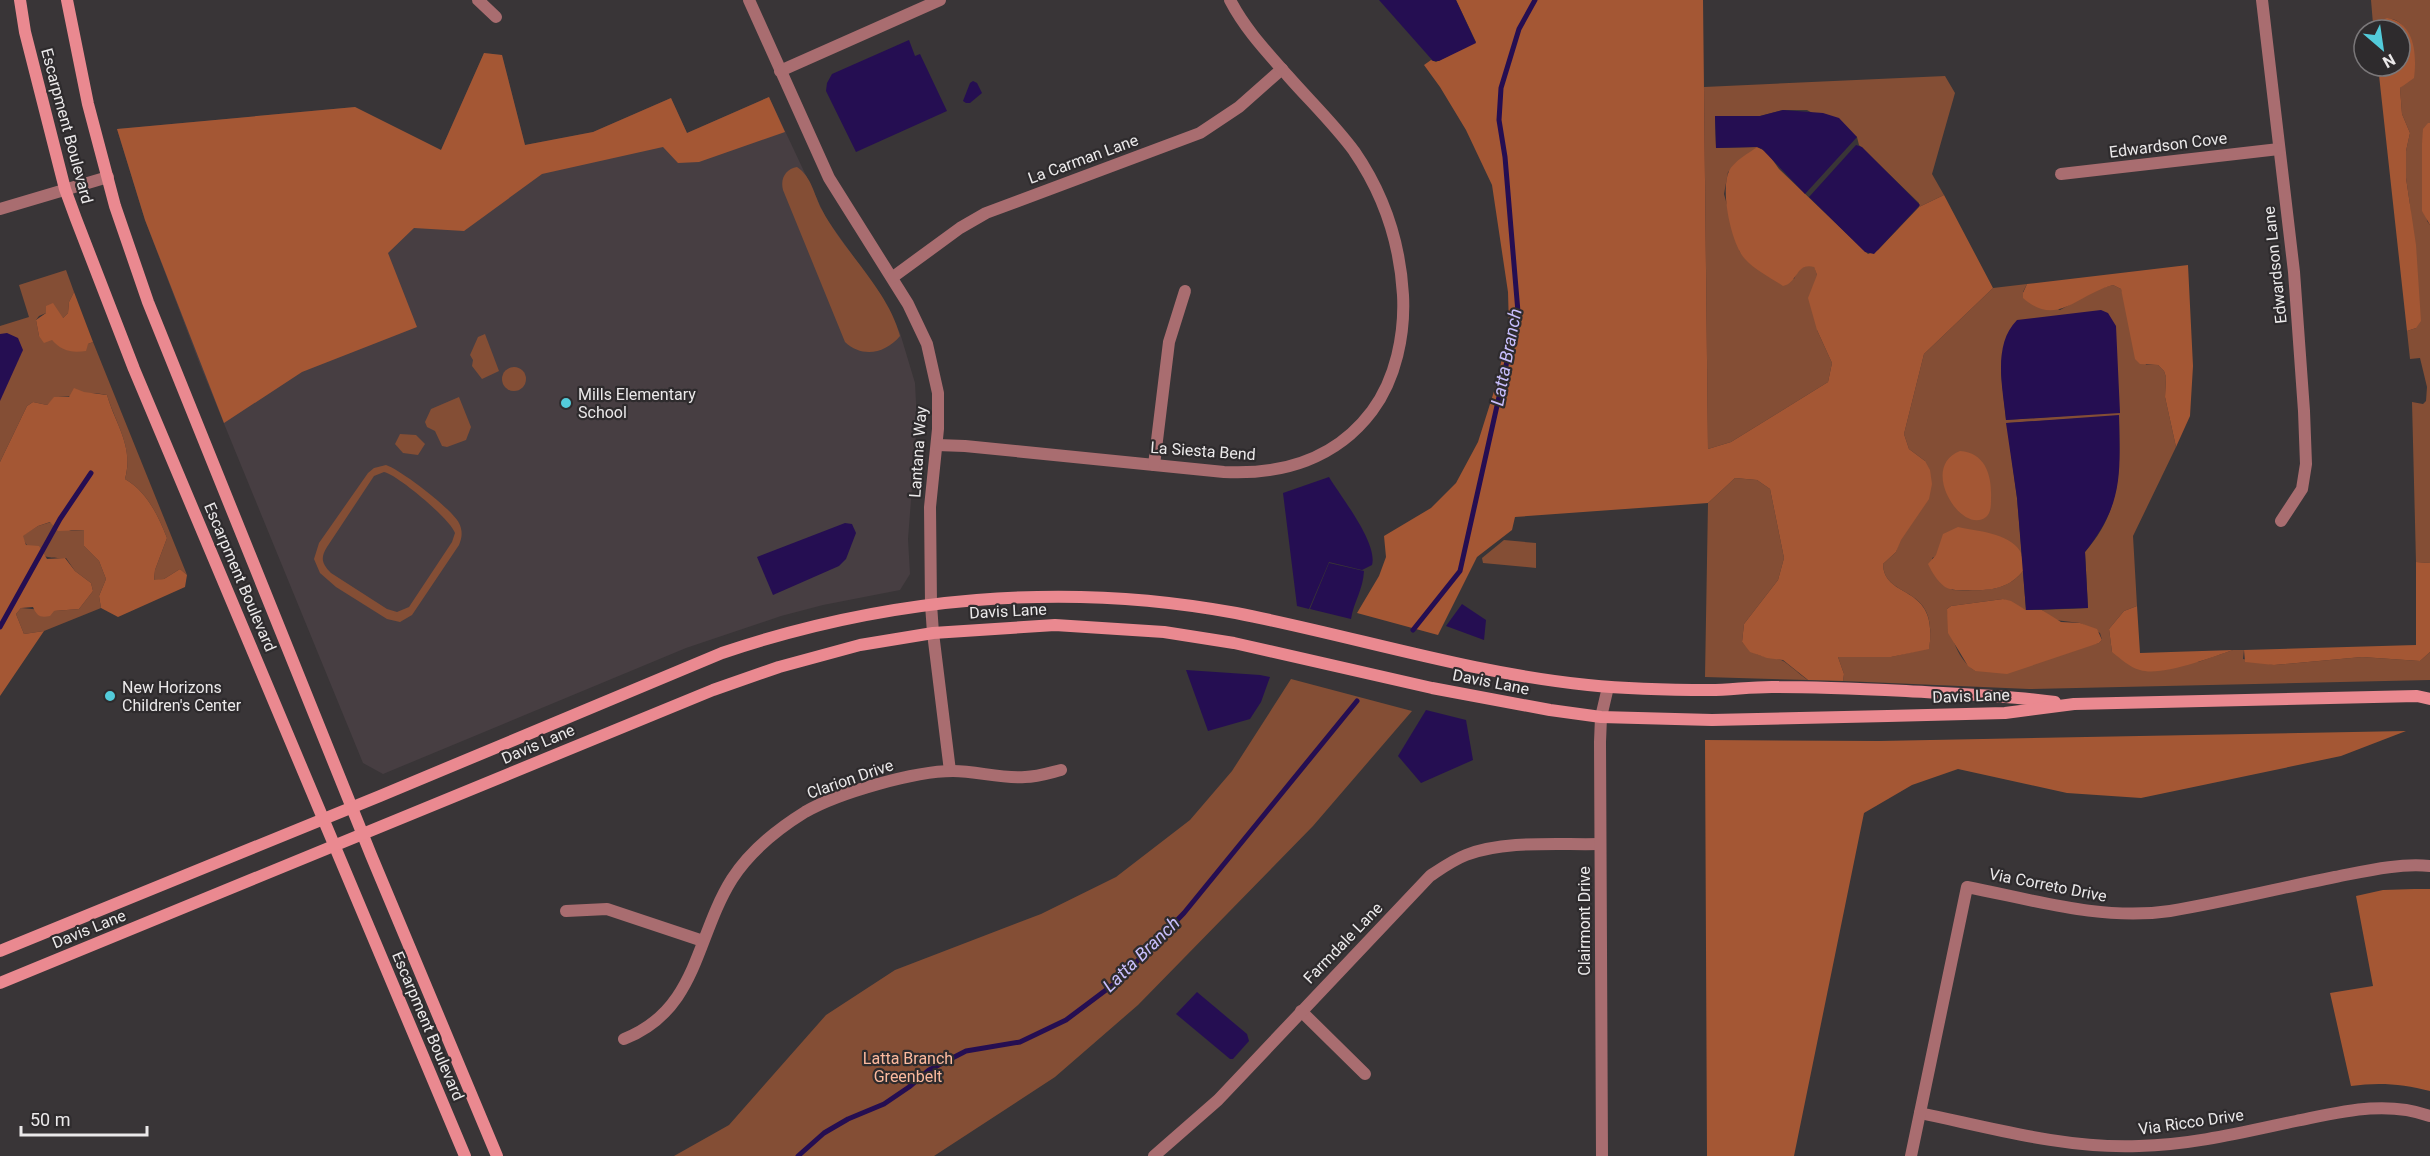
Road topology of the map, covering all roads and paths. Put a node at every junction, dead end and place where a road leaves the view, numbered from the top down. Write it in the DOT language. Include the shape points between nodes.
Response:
graph roads {
  1 [pos="20,0"];
  2 [pos="67,0"];
  3 [pos="478,0"];
  4 [pos="749,0"];
  5 [pos="940,0"];
  6 [pos="1230,0"];
  7 [pos="2262,0"];
  8 [pos="496,17"];
  9 [pos="1281,69"];
  10 [pos="780,71"];
  11 [pos="2279,149"];
  12 [pos="2061,174"];
  13 [pos="108,177"];
  14 [pos="65,189"];
  15 [pos="0,209"];
  16 [pos="893,277"];
  17 [pos="1185,291"];
  18 [pos="937,445"];
  19 [pos="1154,465"];
  20 [pos="2281,521"];
  21 [pos="931,604"];
  22 [pos="933,633"];
  23 [pos="1608,687"];
  24 [pos="2430,699"];
  25 [pos="2074,704"];
  26 [pos="1601,717"];
  27 [pos="1061,770"];
  28 [pos="950,771"];
  29 [pos="352,807"];
  30 [pos="323,819"];
  31 [pos="364,835"];
  32 [pos="1600,844"];
  33 [pos="335,846"];
  34 [pos="2430,866"];
  35 [pos="566,911"];
  36 [pos="703,941"];
  37 [pos="0,951"];
  38 [pos="0,983"];
  39 [pos="1301,1011"];
  40 [pos="624,1039"];
  41 [pos="1365,1074"];
  42 [pos="1920,1113"];
  43 [pos="2430,1116"];
  44 [pos="2138,1151"];
  45 [pos="465,1156"];
  46 [pos="497,1156"];
  47 [pos="1154,1156"];
  48 [pos="1602,1156"];
  49 [pos="1911,1156"];
  1 -- 14 [label="street, Escarpment Boulevard"];
  2 -- 13 [label="street, Escarpment Boulevard" via="88,104"];
  3 -- 8 [label="street"];
  4 -- 10 [label="street, Lantana Way"];
  5 -- 10 [label="street"];
  6 -- 9 [label="street, La Siesta Bend" via="1243,24"];
  7 -- 11 [label="street, Edwardson Lane"];
  9 -- 16 [label="street, La Carman Lane" via="1239,107 1200,133 986,213"];
  9 -- 19 [label="street, La Siesta Bend" via="1353,150 1373,182 1388,218 1400,266 1404,310 1389,380 1378,402 1359,425 1325,453 1302,463 1275,471 1244,473"];
  10 -- 16 [label="street, Lantana Way" via="829,178"];
  11 -- 12 [label="street, Edwardson Cove"];
  11 -- 20 [label="street, Edwardson Lane" via="2294,273 2306,464 2302,489"];
  13 -- 14 [label="street"];
  13 -- 29 [label="street, Escarpment Boulevard" via="148,302"];
  14 -- 15 [label="street"];
  14 -- 30 [label="street, Escarpment Boulevard" via="134,369"];
  16 -- 18 [label="street, Lantana Way" via="918,323 932,364 938,393"];
  17 -- 19 [label="street" via="1169,342"];
  18 -- 19 [label="street, La Siesta Bend"];
  18 -- 21 [label="street, Lantana Way" via="930,507"];
  21 -- 22 [label="street, Lantana Way"];
  21 -- 23 [label="street, Davis Lane" via="1065,596 1163,602 1270,620 1533,679"];
  21 -- 29 [label="street, Davis Lane" via="831,621 722,653"];
  22 -- 26 [label="street, Davis Lane" via="1055,625 1164,632 1234,643 1498,701"];
  22 -- 28 [label="street, Lantana Way"];
  22 -- 31 [label="street, Davis Lane" via="860,645 745,679"];
  23 -- 25 [label="street, Davis Lane" via="1821,687 2012,696"];
  23 -- 26 [label="street, Clairmont Drive"];
  24 -- 25 [label="street, Davis Lane" via="2417,696"];
  25 -- 26 [label="street, Davis Lane" via="2005,712 1888,716 1712,720"];
  26 -- 32 [label="street, Clairmont Drive"];
  27 -- 28 [label="street, Clarion Drive" via="1025,777"];
  28 -- 36 [label="street, Clarion Drive" via="861,790 786,824 745,861 720,901"];
  29 -- 30 [label="street, Davis Lane"];
  29 -- 31 [label="street, Escarpment Boulevard"];
  30 -- 33 [label="street, Escarpment Boulevard"];
  30 -- 37 [label="street, Davis Lane"];
  31 -- 33 [label="street, Davis Lane"];
  31 -- 46 [label="street, Escarpment Boulevard"];
  32 -- 39 [label="street, Farmdale Lane" via="1498,848 1449,863 1430,876"];
  32 -- 48 [label="street, Clairmont Drive"];
  33 -- 38 [label="street, Davis Lane"];
  33 -- 45 [label="street, Escarpment Boulevard"];
  34 -- 42 [label="street, Via Correto Drive" via="2376,869 2170,911 2129,914 2089,911 1968,887"];
  35 -- 36 [label="street" via="607,909"];
  36 -- 40 [label="street, Clarion Drive" via="692,972 667,1012 654,1025"];
  39 -- 41 [label="street"];
  39 -- 47 [label="street, Farmdale Lane" via="1218,1100"];
  42 -- 44 [label="street, Via Ricco Drive" via="2065,1143"];
  42 -- 49 [label="street, Via Correto Drive"];
  43 -- 44 [label="street, Via Ricco Drive" via="2394,1107 2361,1108"];
}
